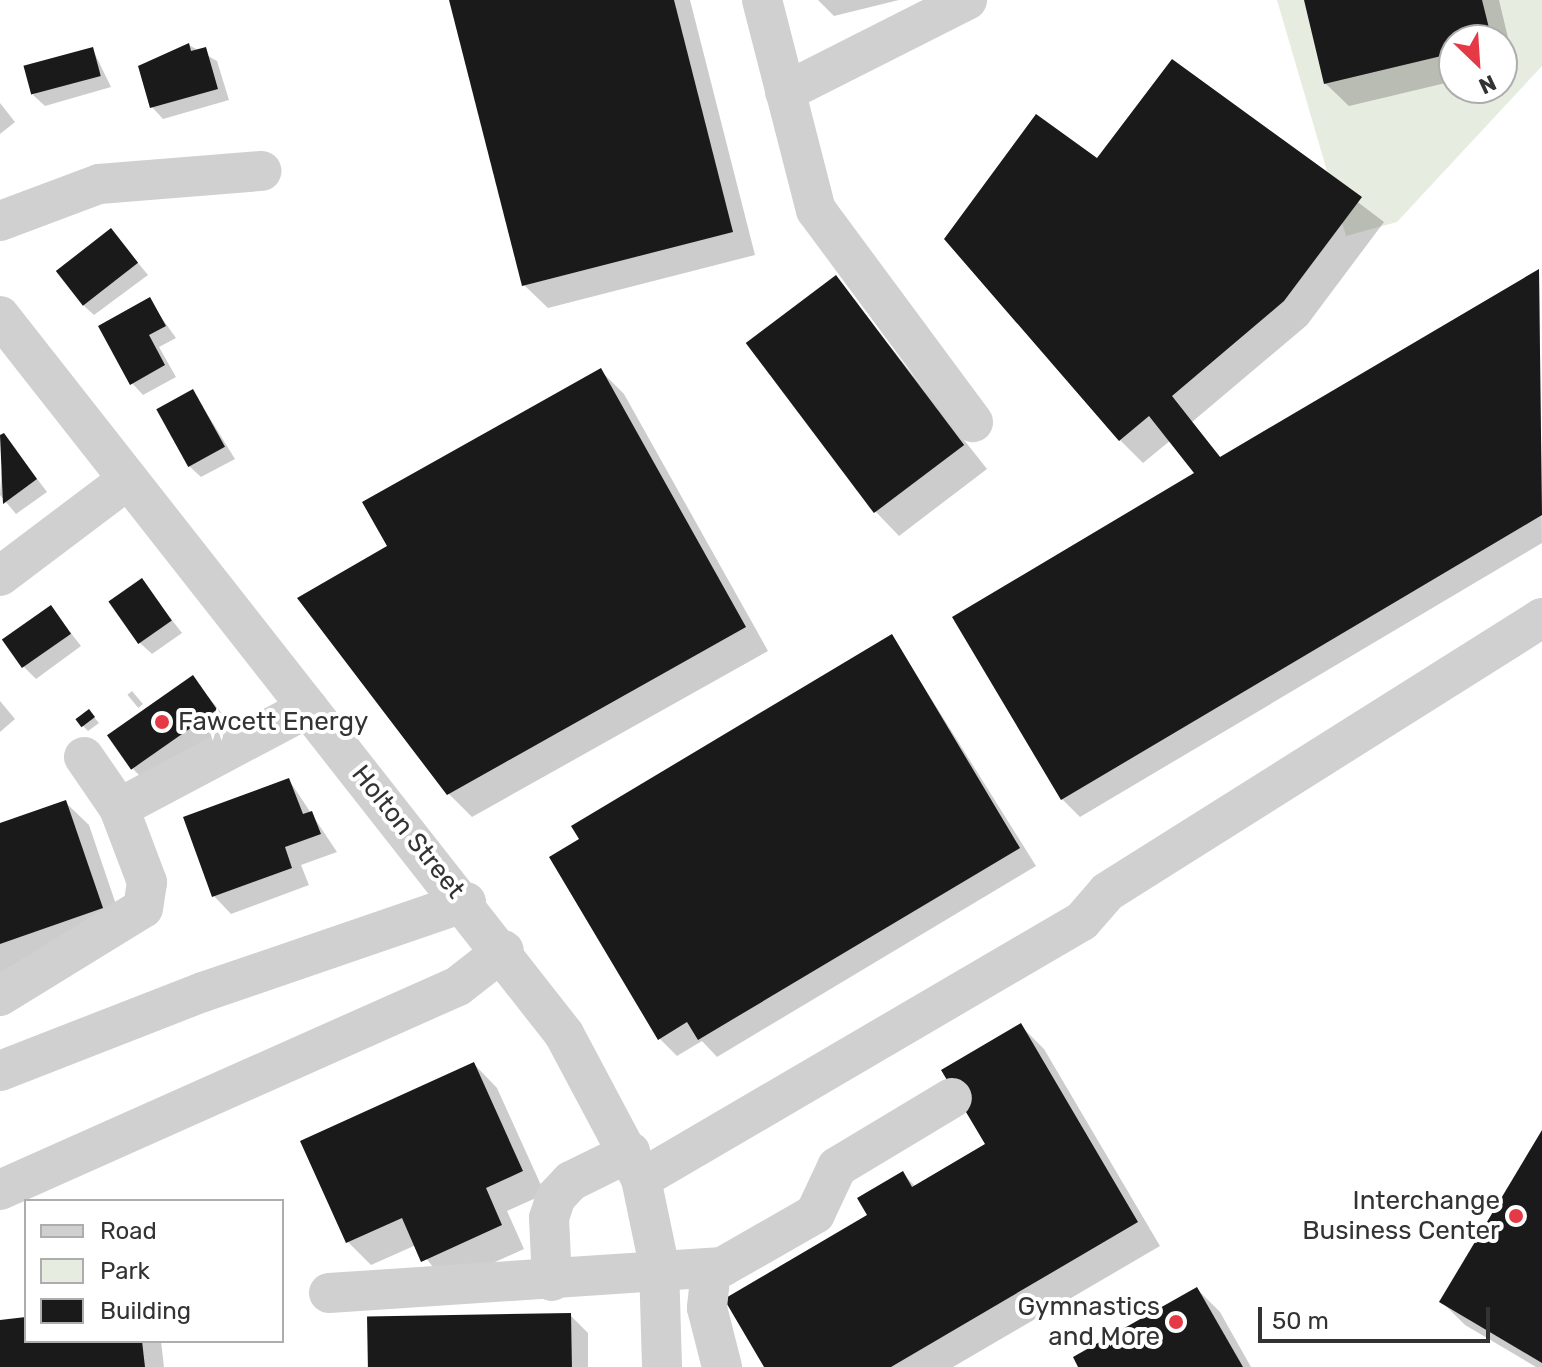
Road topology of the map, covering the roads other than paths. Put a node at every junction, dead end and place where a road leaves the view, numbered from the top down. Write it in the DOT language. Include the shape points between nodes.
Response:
graph roads {
  1 [pos="762,0"];
  2 [pos="967,0"];
  3 [pos="785,92"];
  4 [pos="261,171"];
  5 [pos="0,221"];
  6 [pos="0,316"];
  7 [pos="973,422"];
  8 [pos="126,481"];
  9 [pos="0,576"];
  10 [pos="1542,618"];
  11 [pos="308,708"];
  12 [pos="84,757"];
  13 [pos="119,808"];
  14 [pos="466,902"];
  15 [pos="504,950"];
  16 [pos="0,996"];
  17 [pos="0,1071"];
  18 [pos="952,1098"];
  19 [pos="636,1165"];
  20 [pos="0,1190"];
  21 [pos="711,1269"];
  22 [pos="660,1275"];
  23 [pos="552,1281"];
  24 [pos="329,1293"];
  25 [pos="662,1367"];
  26 [pos="722,1367"];
  1 -- 3 [label="street"];
  2 -- 3 [label="street"];
  3 -- 7 [label="street" via="821,220"];
  4 -- 5 [label="street" via="99,184"];
  6 -- 8 [label="street, Holton Street"];
  8 -- 9 [label="street"];
  8 -- 11 [label="street, Holton Street"];
  10 -- 19 [label="street" via="1107,892 1082,921"];
  11 -- 13 [label="street"];
  11 -- 14 [label="street, Holton Street"];
  12 -- 13 [label="street"];
  13 -- 16 [label="street" via="147,882 143,908"];
  14 -- 15 [label="street, Holton Street"];
  14 -- 17 [label="street" via="203,992"];
  15 -- 19 [label="street, Holton Street" via="572,1047"];
  15 -- 20 [label="street" via="458,986"];
  18 -- 21 [label="street" via="837,1167 815,1214"];
  19 -- 22 [label="street, Holton Street"];
  19 -- 23 [label="street" via="571,1181 556,1197 549,1218"];
  21 -- 22 [label="street"];
  21 -- 26 [label="street" via="707,1308"];
  22 -- 23 [label="street"];
  22 -- 25 [label="street, Holton Street"];
  23 -- 24 [label="street"];
}
